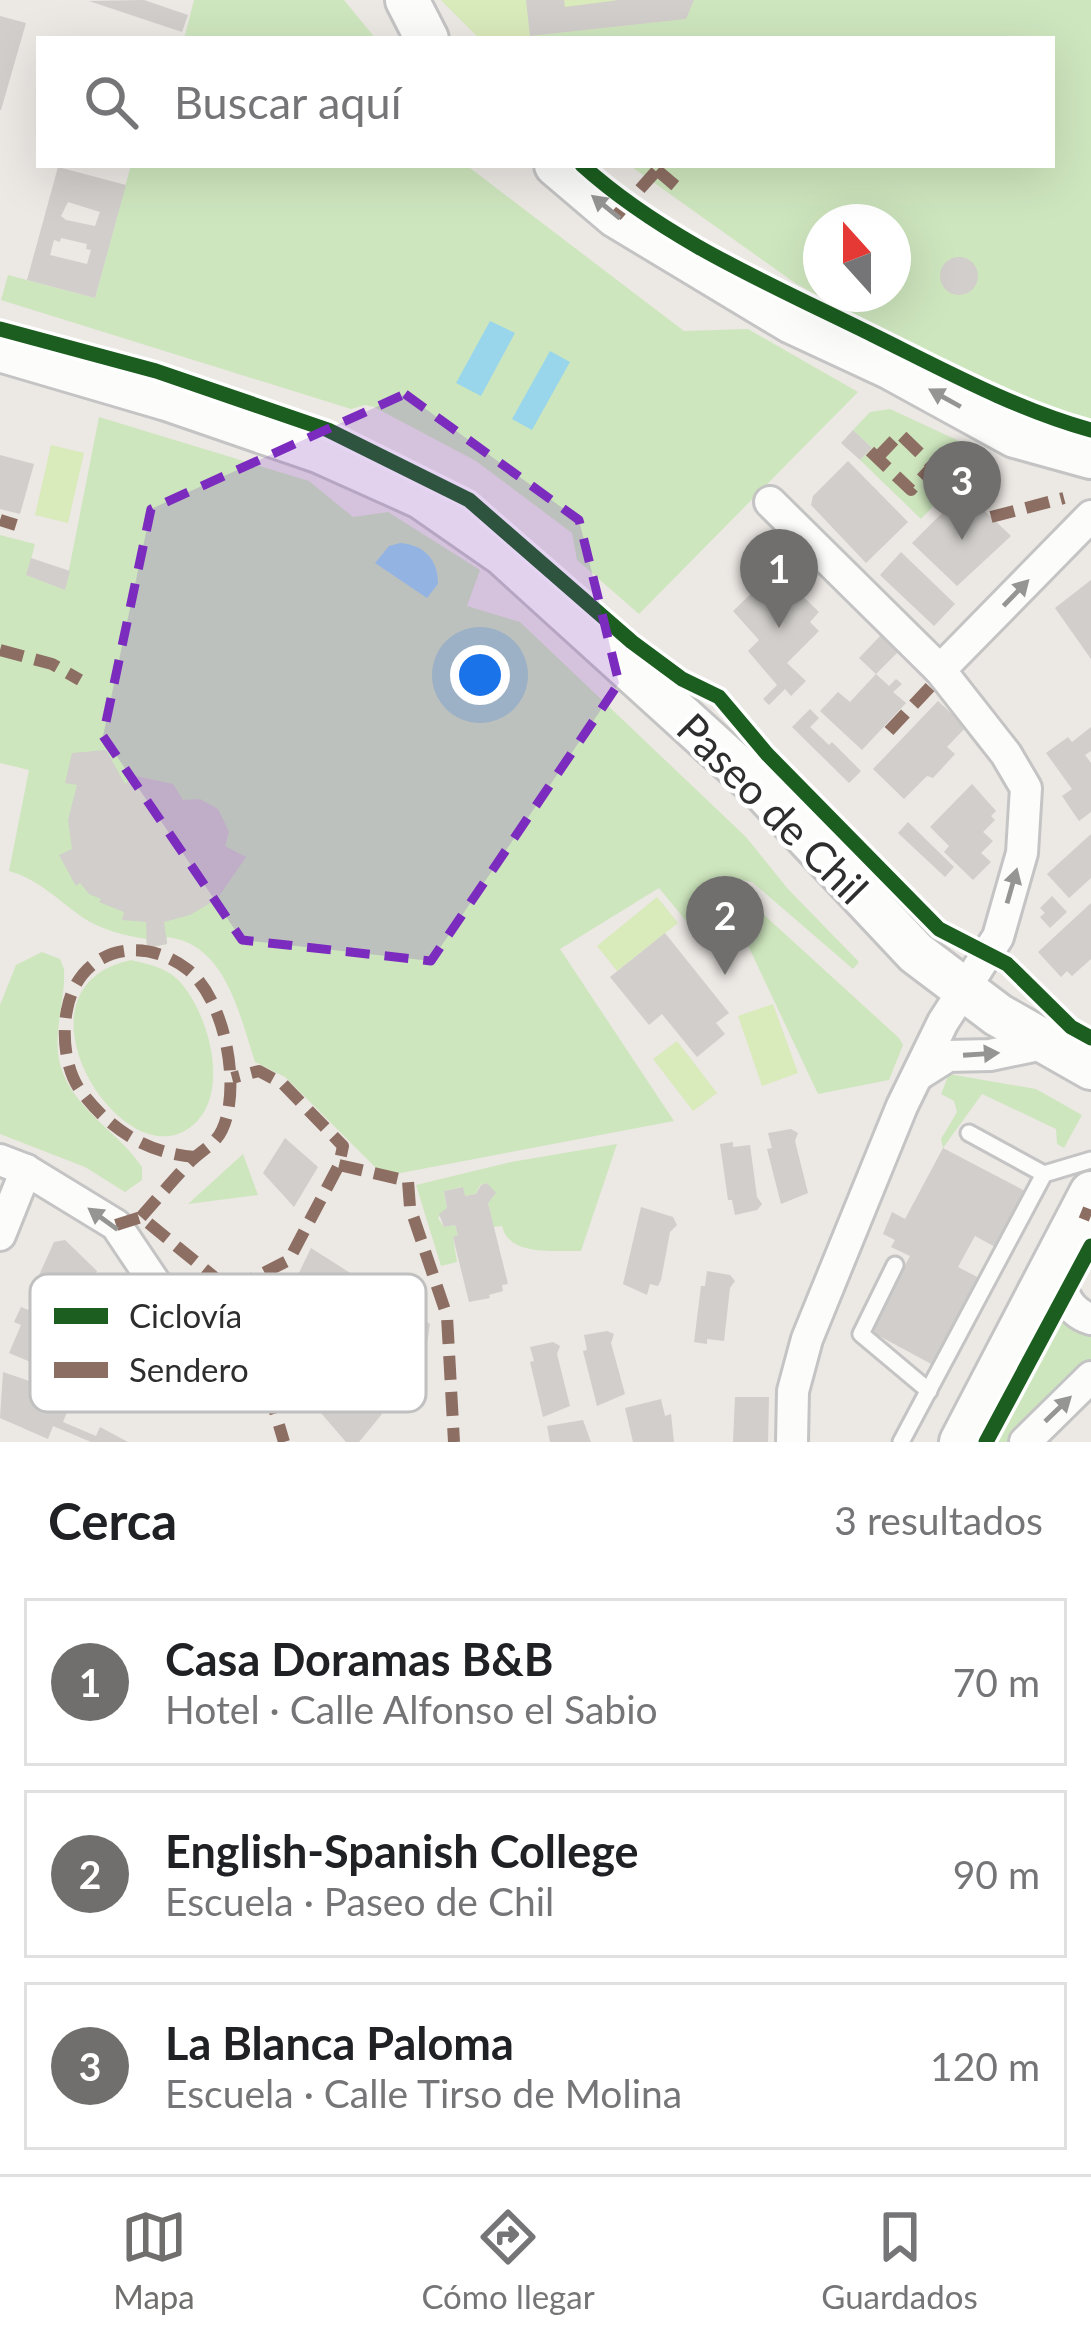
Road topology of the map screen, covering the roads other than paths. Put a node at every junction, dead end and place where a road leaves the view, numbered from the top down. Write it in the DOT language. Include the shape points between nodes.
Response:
graph roads {
  1 [pos="391,0"];
  2 [pos="407,0"];
  3 [pos="423,36"];
  4 [pos="425,36"];
  5 [pos="560,168"];
  6 [pos="0,350"];
  7 [pos="1091,457"];
  8 [pos="770,502"];
  9 [pos="1091,516"];
  10 [pos="940,670"];
  11 [pos="965,992"];
  12 [pos="1048,1043"];
  13 [pos="1091,1068"];
  14 [pos="918,1075"];
  15 [pos="969,1132"];
  16 [pos="1091,1160"];
  17 [pos="13,1165"];
  18 [pos="1045,1174"];
  19 [pos="1091,1193"];
  20 [pos="0,1235"];
  21 [pos="1056,1259"];
  22 [pos="895,1265"];
  23 [pos="149,1274"];
  24 [pos="1091,1319"];
  25 [pos="1091,1377"];
  26 [pos="929,1391"];
  27 [pos="792,1442"];
  28 [pos="901,1442"];
  29 [pos="961,1442"];
  30 [pos="1024,1442"];
  1 -- 3 [label="street"];
  2 -- 4 [label="street"];
  7 -- 5 [label="street, one-way" via="1015,436 792,322 616,216"];
  6 -- 11 [label="street, Paseo de Chil" via="299,444 421,497 503,554 765,792 916,953"];
  8 -- 10 [label="street"];
  10 -- 9 [label="street, one-way"];
  11 -- 10 [label="street, one-way" via="998,937 1022,853 1026,788"];
  11 -- 12 [label="street, Paseo de Chil"];
  11 -- 14 [label="street"];
  12 -- 13 [label="street, Paseo de Chil"];
  14 -- 12 [label="street, one-way" via="948,1056"];
  14 -- 27 [label="street" via="807,1339 793,1391"];
  15 -- 18 [label="lane"];
  16 -- 18 [label="lane"];
  17 -- 20 [label="street"];
  23 -- 17 [label="street, one-way" via="116,1225"];
  18 -- 26 [label="lane"];
  19 -- 21 [label="street"];
  21 -- 24 [label="street" via="1064,1296"];
  21 -- 29 [label="street"];
  22 -- 26 [label="lane" via="861,1334"];
  30 -- 25 [label="street, one-way"];
  26 -- 28 [label="lane"];
}
